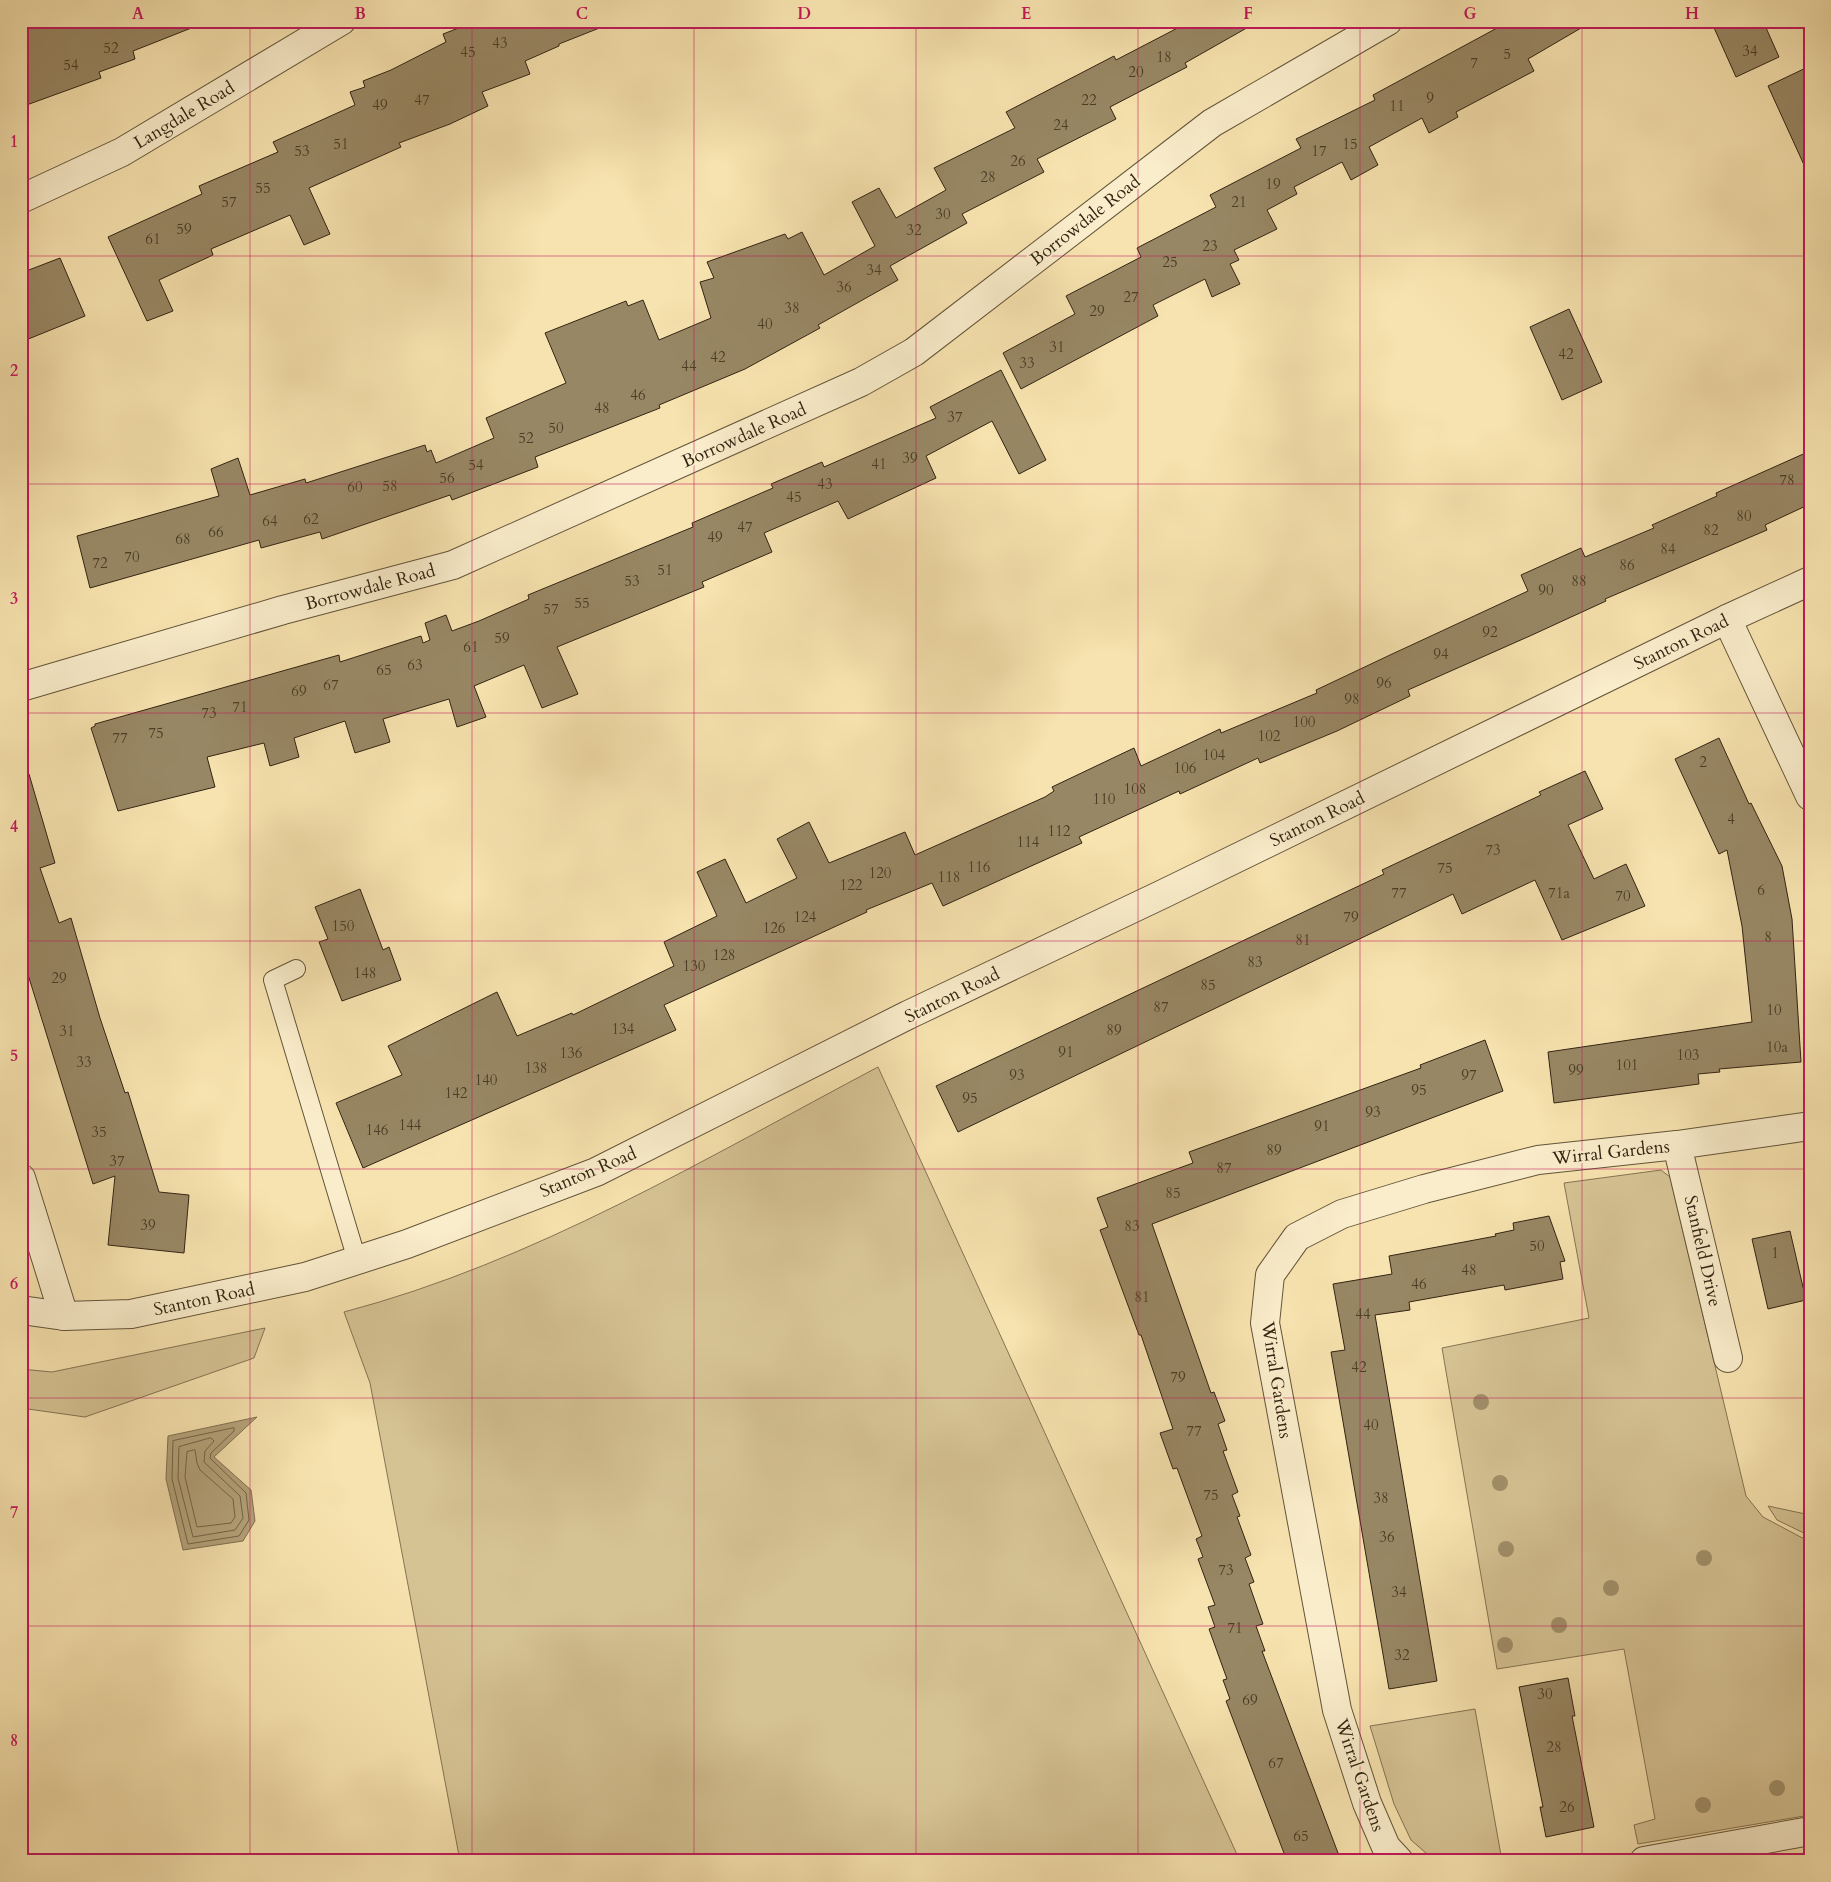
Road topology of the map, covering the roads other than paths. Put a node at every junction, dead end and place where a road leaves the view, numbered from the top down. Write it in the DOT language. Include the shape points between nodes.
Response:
graph roads {
  1 [pos="341,21"];
  2 [pos="1388,21"];
  3 [pos="21,199"];
  4 [pos="1810,581"];
  5 [pos="1727,619"];
  6 [pos="21,688"];
  7 [pos="1810,796"];
  8 [pos="296,969"];
  9 [pos="1810,1126"];
  10 [pos="1677,1144"];
  11 [pos="21,1178"];
  12 [pos="357,1260"];
  13 [pos="21,1310"];
  14 [pos="64,1316"];
  15 [pos="1728,1358"];
  16 [pos="1810,1831"];
  17 [pos="1400,1861"];
  18 [pos="1644,1861"];
  1 -- 3 [label="street, Langdale Road" via="122,152"];
  2 -- 6 [label="street, Borrowdale Road" via="1212,123 914,352 861,382 453,565 283,610"];
  4 -- 5 [label="street, Stanton Road"];
  5 -- 7 [label="street"];
  5 -- 12 [label="street, Stanton Road" via="908,1015 596,1172"];
  8 -- 12 [label="lane" via="273,980"];
  9 -- 10 [label="street, Wirral Gardens"];
  10 -- 15 [label="street, Stanfield Drive"];
  10 -- 17 [label="street, Wirral Gardens" via="1538,1160 1342,1214 1297,1237 1270,1275 1265,1323 1337,1710 1367,1803 1386,1847"];
  11 -- 14 [label="street"];
  12 -- 14 [label="street, Stanton Road" via="305,1277 130,1314"];
  13 -- 14 [label="street, Stanton Road"];
  16 -- 18 [label="street"];
}
